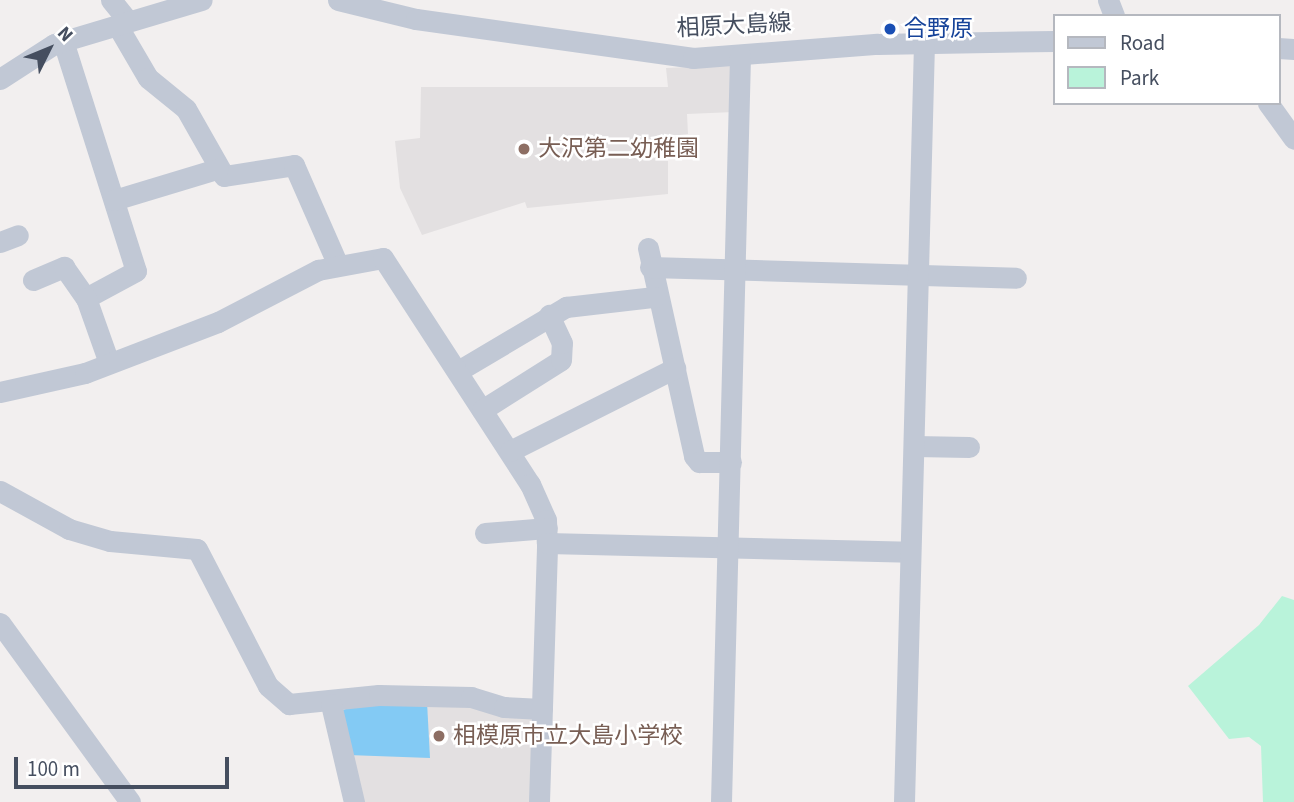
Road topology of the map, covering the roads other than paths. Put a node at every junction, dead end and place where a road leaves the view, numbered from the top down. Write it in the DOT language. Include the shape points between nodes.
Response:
graph roads {
  1 [pos="111,0"];
  2 [pos="202,0"];
  3 [pos="338,0"];
  4 [pos="122,23"];
  5 [pos="63,41"];
  6 [pos="1052,41"];
  7 [pos="924,42"];
  8 [pos="740,55"];
  9 [pos="0,79"];
  10 [pos="1269,105"];
  11 [pos="1294,139"];
  12 [pos="217,169"];
  13 [pos="114,200"];
  14 [pos="338,265"];
  15 [pos="735,271"];
  16 [pos="917,276"];
  17 [pos="1016,278"];
  18 [pos="33,280"];
  19 [pos="654,297"];
  20 [pos="86,298"];
  21 [pos="549,315"];
  22 [pos="109,363"];
  23 [pos="675,368"];
  24 [pos="458,371"];
  25 [pos="0,393"];
  26 [pos="482,410"];
  27 [pos="914,446"];
  28 [pos="969,447"];
  29 [pos="510,451"];
  30 [pos="731,462"];
  31 [pos="0,491"];
  32 [pos="485,533"];
  33 [pos="547,535"];
  34 [pos="728,549"];
  35 [pos="909,552"];
  36 [pos="0,623"];
  37 [pos="331,704"];
  38 [pos="542,709"];
  39 [pos="130,802"];
  40 [pos="354,802"];
  41 [pos="539,802"];
  42 [pos="721,802"];
  43 [pos="904,802"];
  1 -- 4 [label="street"];
  2 -- 4 [label="street"];
  3 -- 8 [label="street, 相原大島線" via="416,19 651,54"];
  4 -- 5 [label="street"];
  4 -- 12 [label="street" via="148,78 186,109"];
  5 -- 9 [label="street"];
  5 -- 13 [label="street"];
  6 -- 7 [label="street, 相原大島線"];
  7 -- 8 [label="street, 相原大島線"];
  7 -- 16 [label="street"];
  8 -- 15 [label="street"];
  10 -- 11 [label="street"];
  12 -- 13 [label="street"];
  12 -- 14 [label="street" via="234,177 294,164"];
  13 -- 20 [label="street" via="136,271"];
  14 -- 22 [label="street" via="218,322"];
  14 -- 24 [label="street" via="374,258 389,262"];
  15 -- 16 [label="street"];
  15 -- 19 [label="street" via="649,258"];
  15 -- 30 [label="street"];
  16 -- 17 [label="street"];
  16 -- 27 [label="street"];
  18 -- 20 [label="street" via="65,267"];
  19 -- 21 [label="street" via="579,304"];
  19 -- 23 [label="street"];
  20 -- 22 [label="street"];
  21 -- 24 [label="street"];
  21 -- 26 [label="street" via="562,343 561,360"];
  22 -- 25 [label="street"];
  23 -- 29 [label="street"];
  23 -- 30 [label="street" via="694,456"];
  24 -- 26 [label="street"];
  26 -- 29 [label="street"];
  27 -- 28 [label="street"];
  27 -- 35 [label="street"];
  29 -- 33 [label="street"];
  30 -- 34 [label="street"];
  31 -- 37 [label="street" via="79,532 140,544 189,544 203,559 268,685 289,704"];
  32 -- 33 [label="street"];
  33 -- 34 [label="street"];
  33 -- 38 [label="street"];
  34 -- 35 [label="street"];
  34 -- 42 [label="street"];
  35 -- 43 [label="street"];
  36 -- 39 [label="street"];
  37 -- 38 [label="street" via="379,695 471,697 505,707"];
  37 -- 40 [label="street"];
  38 -- 41 [label="street"];
}
